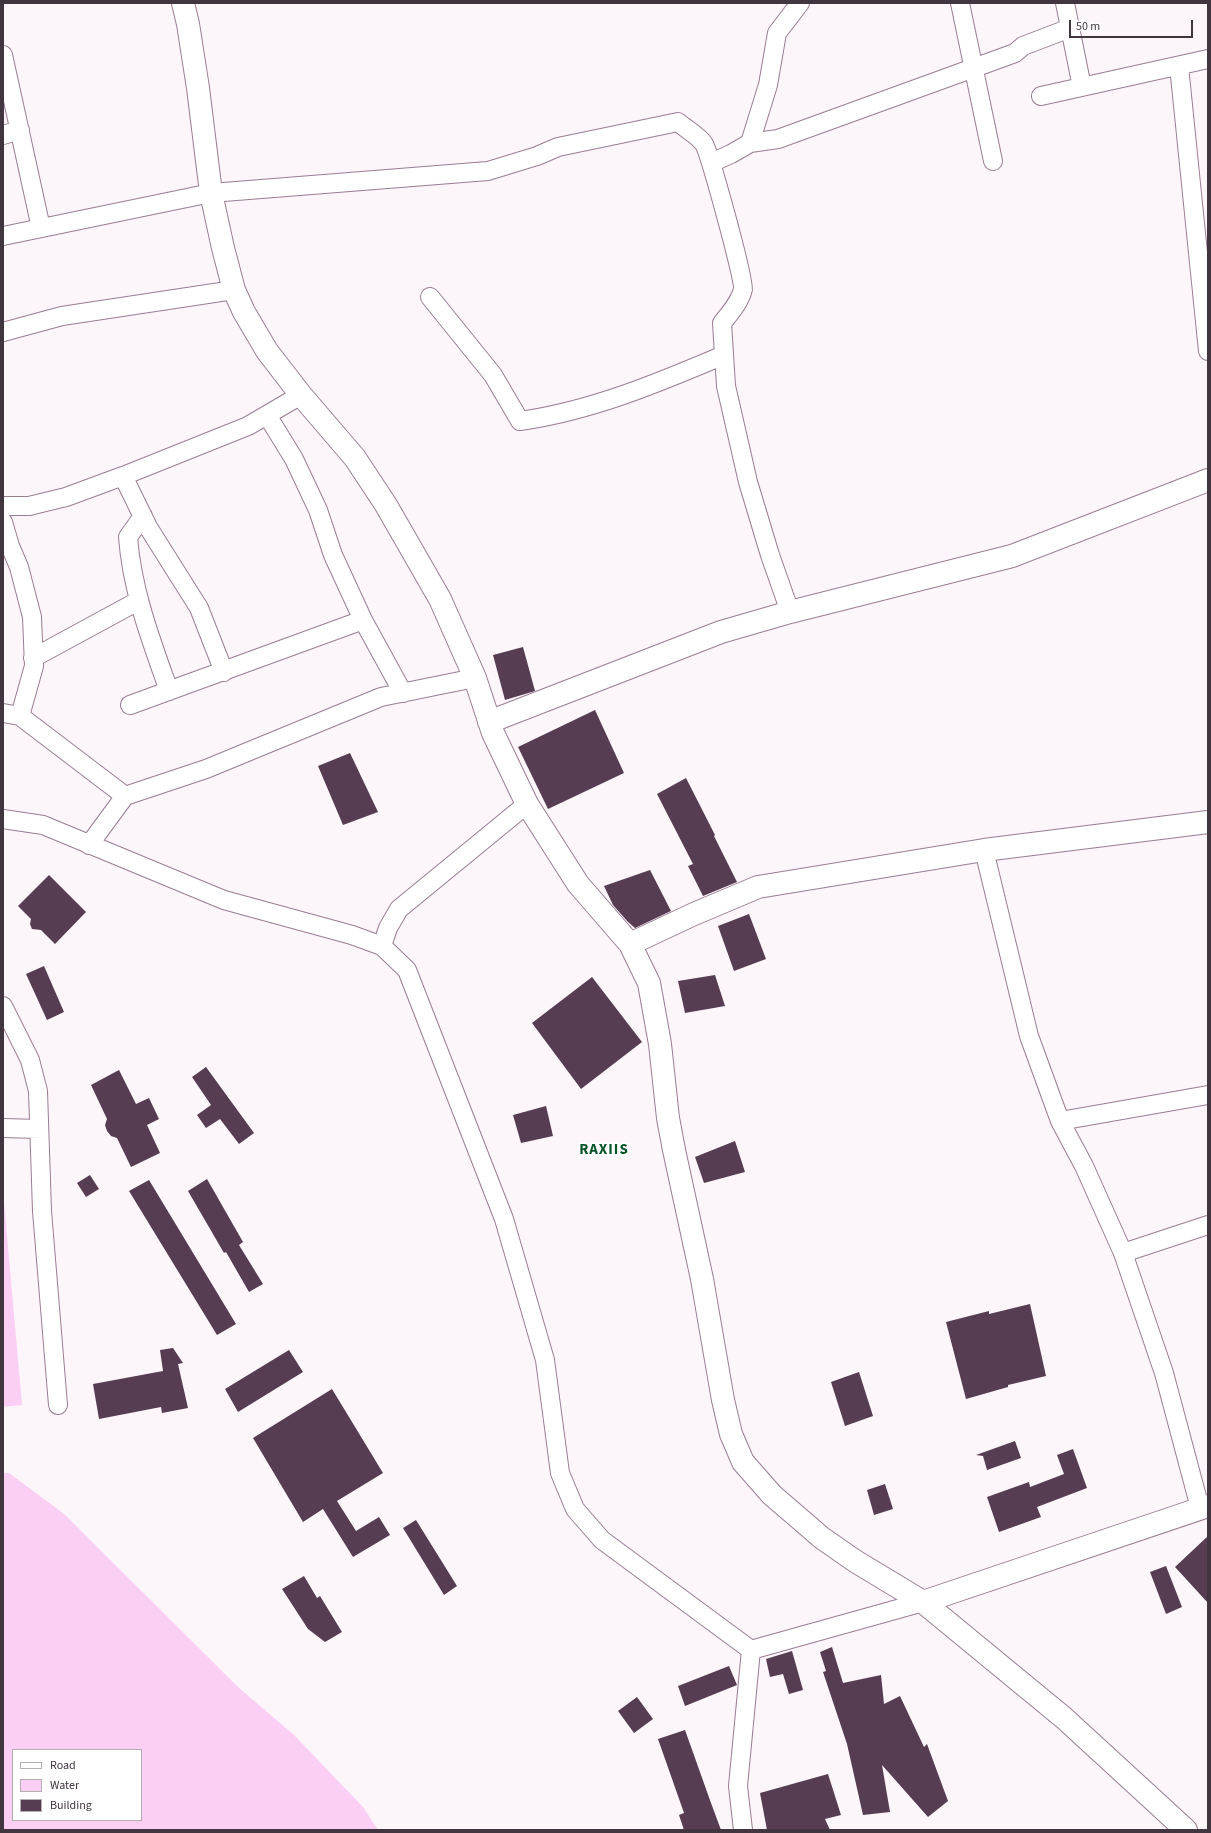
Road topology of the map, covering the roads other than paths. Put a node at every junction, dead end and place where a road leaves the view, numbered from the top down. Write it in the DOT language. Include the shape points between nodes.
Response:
graph roads {
  1 [pos="183,3"];
  2 [pos="815,3"];
  3 [pos="960,3"];
  4 [pos="1065,3"];
  5 [pos="798,5"];
  6 [pos="1070,28"];
  7 [pos="3,55"];
  8 [pos="1208,59"];
  9 [pos="1179,66"];
  10 [pos="973,68"];
  11 [pos="1082,87"];
  12 [pos="1041,96"];
  13 [pos="11,132"];
  14 [pos="750,143"];
  15 [pos="993,161"];
  16 [pos="711,163"];
  17 [pos="212,193"];
  18 [pos="41,228"];
  19 [pos="3,236"];
  20 [pos="234,290"];
  21 [pos="430,297"];
  22 [pos="3,332"];
  23 [pos="1208,351"];
  24 [pos="724,355"];
  25 [pos="301,395"];
  26 [pos="267,415"];
  27 [pos="123,476"];
  28 [pos="1208,480"];
  29 [pos="3,506"];
  30 [pos="143,516"];
  31 [pos="3,522"];
  32 [pos="138,601"];
  33 [pos="790,612"];
  34 [pos="363,620"];
  35 [pos="34,658"];
  36 [pos="224,672"];
  37 [pos="475,678"];
  38 [pos="168,691"];
  39 [pos="402,693"];
  40 [pos="130,705"];
  41 [pos="11,715"];
  42 [pos="489,722"];
  43 [pos="125,796"];
  44 [pos="527,804"];
  45 [pos="3,820"];
  46 [pos="1208,822"];
  47 [pos="89,845"];
  48 [pos="984,850"];
  49 [pos="630,944"];
  50 [pos="382,946"];
  51 [pos="3,1006"];
  52 [pos="1208,1095"];
  53 [pos="1060,1121"];
  54 [pos="3,1128"];
  55 [pos="39,1129"];
  56 [pos="1208,1225"];
  57 [pos="1123,1253"];
  58 [pos="58,1405"];
  59 [pos="1204,1507"];
  60 [pos="923,1602"];
  61 [pos="751,1650"];
  62 [pos="743,1830"];
  63 [pos="1186,1830"];
  1 -- 17 [label="street" via="196,74"];
  2 -- 5 [label="street"];
  3 -- 10 [label="street"];
  4 -- 6 [label="street"];
  5 -- 14 [label="street" via="778,33 768,84"];
  6 -- 10 [label="street"];
  6 -- 11 [label="street"];
  7 -- 13 [label="street"];
  8 -- 9 [label="street"];
  9 -- 11 [label="street"];
  9 -- 23 [label="street"];
  10 -- 14 [label="street" via="778,139"];
  10 -- 15 [label="street"];
  11 -- 12 [label="street"];
  13 -- 18 [label="street"];
  14 -- 16 [label="street"];
  16 -- 17 [label="street" via="704,143 678,122 558,147 488,170"];
  16 -- 24 [label="street" via="743,288 733,310 722,323"];
  17 -- 18 [label="street"];
  17 -- 20 [label="street"];
  18 -- 19 [label="street"];
  20 -- 22 [label="street" via="62,316"];
  20 -- 25 [label="street" via="267,351"];
  21 -- 24 [label="street" via="493,375 520,421 546,417 604,401 663,381"];
  24 -- 33 [label="street" via="726,386 748,482"];
  25 -- 26 [label="street"];
  25 -- 37 [label="street" via="355,458 386,504 440,599"];
  26 -- 27 [label="street" via="248,426"];
  26 -- 34 [label="street" via="294,459 318,510 333,555"];
  27 -- 29 [label="street" via="66,497 29,506"];
  27 -- 30 [label="street"];
  28 -- 33 [label="street" via="1012,556"];
  30 -- 32 [label="street" via="128,537"];
  30 -- 36 [label="street" via="199,608"];
  31 -- 35 [label="street" via="19,567 32,617"];
  32 -- 35 [label="street"];
  32 -- 38 [label="street"];
  33 -- 42 [label="street" via="721,632"];
  34 -- 36 [label="street"];
  34 -- 39 [label="street"];
  35 -- 41 [label="street" via="34,666"];
  36 -- 38 [label="street"];
  37 -- 39 [label="street"];
  37 -- 42 [label="street"];
  38 -- 40 [label="street"];
  39 -- 43 [label="street" via="381,697 206,769"];
  41 -- 43 [label="street"];
  42 -- 44 [label="street"];
  43 -- 47 [label="street"];
  44 -- 49 [label="street" via="578,884"];
  44 -- 50 [label="street" via="399,909 388,928"];
  45 -- 47 [label="street" via="43,825"];
  46 -- 48 [label="street"];
  47 -- 50 [label="street" via="224,900 352,935"];
  48 -- 49 [label="street" via="758,886"];
  48 -- 53 [label="street" via="1029,1036"];
  49 -- 60 [label="street" via="649,983 660,1044 668,1118 702,1279 723,1400 731,1434 743,1462 772,1495 822,1538"];
  50 -- 61 [label="street" via="407,970 504,1219 545,1360 560,1473 575,1509 602,1540"];
  51 -- 55 [label="street" via="34,1072 38,1091"];
  52 -- 53 [label="street"];
  53 -- 57 [label="street" via="1084,1166"];
  54 -- 55 [label="street"];
  55 -- 58 [label="street" via="42,1211"];
  56 -- 57 [label="street"];
  57 -- 59 [label="street" via="1164,1373"];
  59 -- 60 [label="street"];
  60 -- 61 [label="street"];
  60 -- 63 [label="street" via="1064,1718"];
  61 -- 62 [label="street" via="738,1786"];
}
